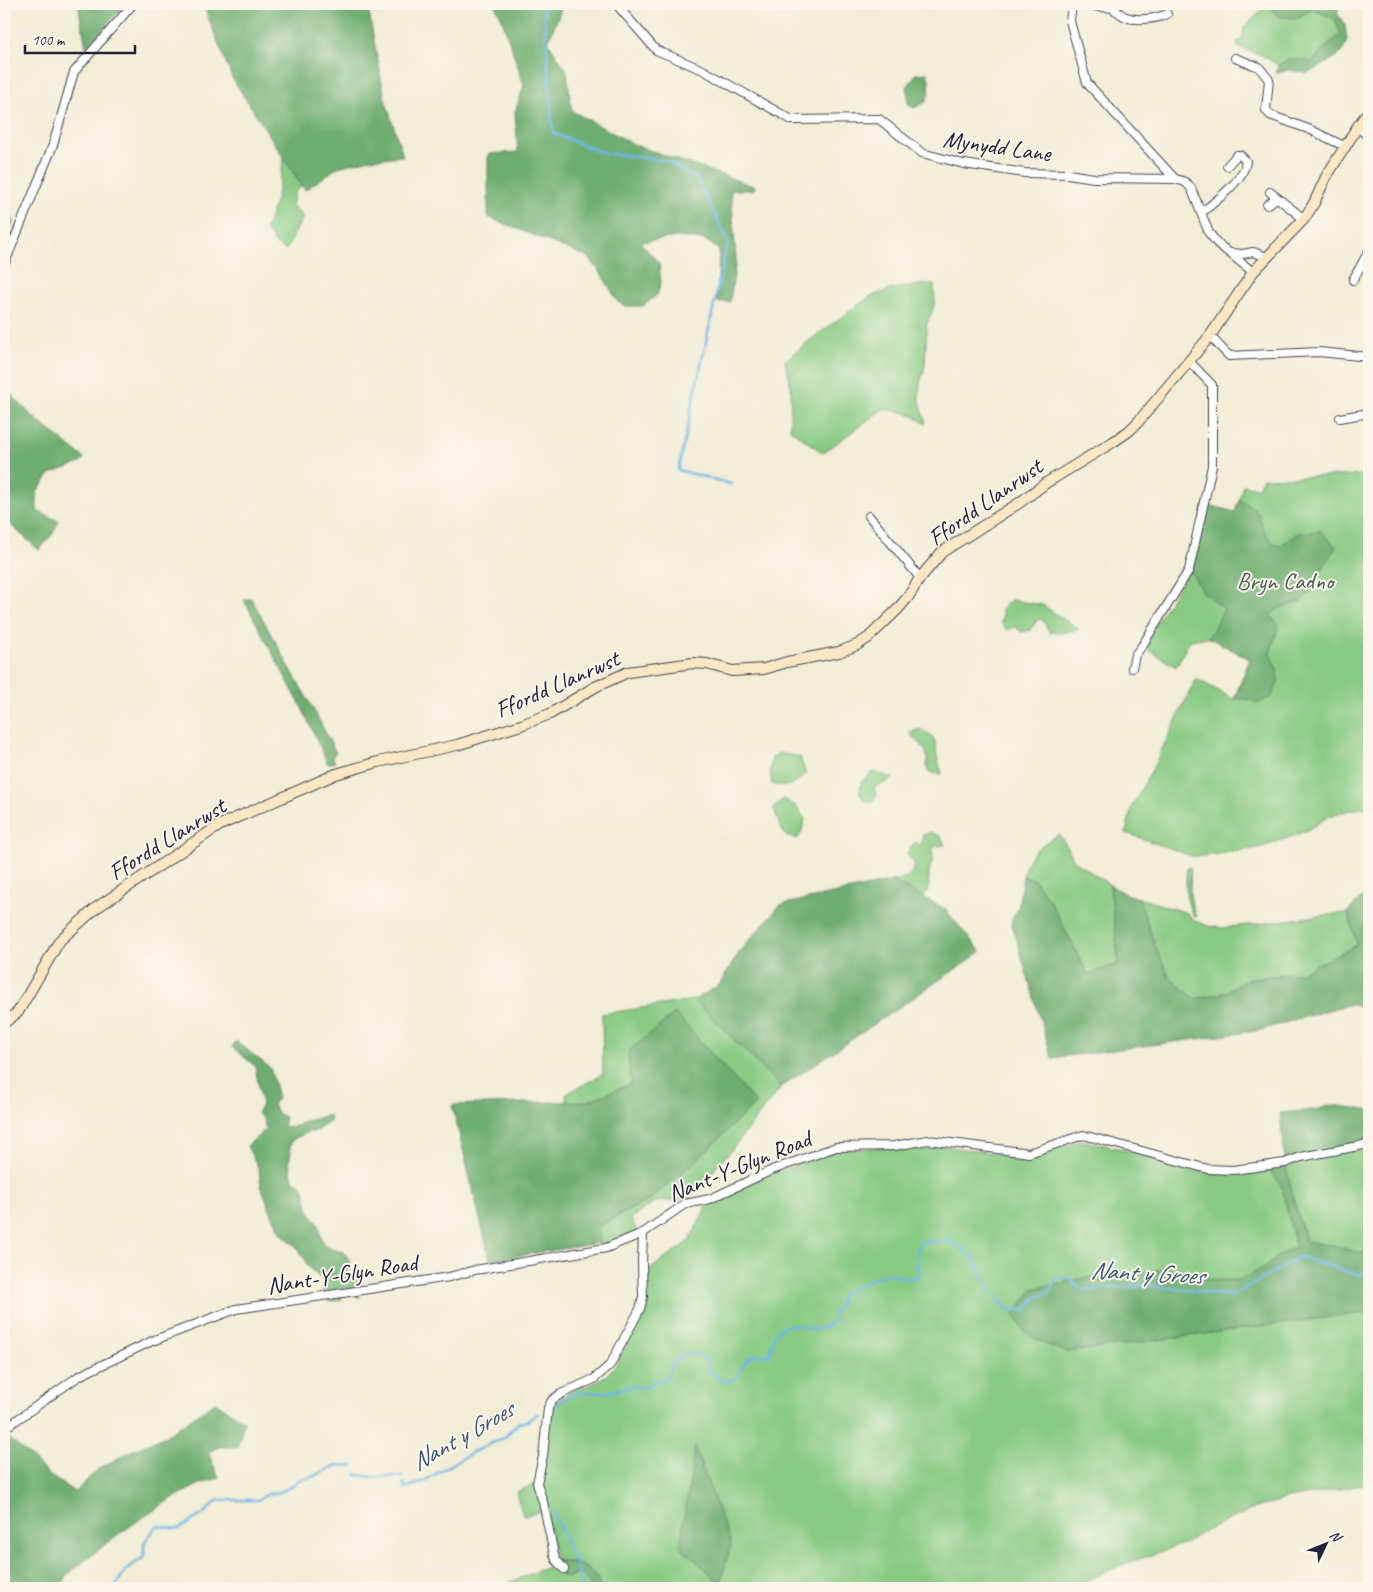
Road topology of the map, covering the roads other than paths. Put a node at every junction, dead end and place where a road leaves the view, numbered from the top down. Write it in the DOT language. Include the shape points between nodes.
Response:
graph roads {
  1 [pos="133,4"];
  2 [pos="616,4"];
  3 [pos="1072,4"];
  4 [pos="1084,4"];
  5 [pos="1116,6"];
  6 [pos="1167,14"];
  7 [pos="1235,58"];
  8 [pos="1369,111"];
  9 [pos="1358,126"];
  10 [pos="1369,138"];
  11 [pos="1346,147"];
  12 [pos="1227,166"];
  13 [pos="1175,179"];
  14 [pos="1267,205"];
  15 [pos="1201,213"];
  16 [pos="1304,219"];
  17 [pos="1369,251"];
  18 [pos="1229,252"];
  19 [pos="1267,256"];
  20 [pos="4,266"];
  21 [pos="1253,272"];
  22 [pos="1353,280"];
  23 [pos="1210,336"];
  24 [pos="1369,357"];
  25 [pos="1189,362"];
  26 [pos="1369,413"];
  27 [pos="1340,418"];
  28 [pos="870,516"];
  29 [pos="920,578"];
  30 [pos="1132,668"];
  31 [pos="4,1023"];
  32 [pos="1369,1144"];
  33 [pos="643,1233"];
  34 [pos="4,1426"];
  35 [pos="564,1569"];
  1 -- 20 [label="street" via="74,72 53,145"];
  2 -- 13 [label="street, Mynydd Lane" via="656,50 703,70 792,120 879,119 922,153 1025,173"];
  3 -- 13 [label="street" via="1070,22 1087,83"];
  4 -- 5 [label="street"];
  5 -- 6 [label="street" via="1132,18"];
  7 -- 11 [label="street" via="1259,67 1269,80 1266,110 1270,115"];
  8 -- 9 [label="main road, Ffordd Llanrwst"];
  9 -- 10 [label="street"];
  9 -- 11 [label="main road, Ffordd Llanrwst"];
  11 -- 16 [label="main road, Ffordd Llanrwst" via="1326,176"];
  12 -- 15 [label="street" via="1237,155 1246,161 1246,166 1224,195"];
  13 -- 15 [label="street" via="1189,184"];
  14 -- 16 [label="street" via="1274,195"];
  15 -- 18 [label="street" via="1209,233"];
  16 -- 19 [label="main road, Ffordd Llanrwst"];
  17 -- 22 [label="street"];
  18 -- 19 [label="street" via="1254,252"];
  18 -- 21 [label="street"];
  19 -- 21 [label="main road, Ffordd Llanrwst"];
  21 -- 23 [label="main road, Ffordd Llanrwst"];
  23 -- 24 [label="street" via="1228,356 1319,352"];
  23 -- 25 [label="main road, Ffordd Llanrwst"];
  25 -- 29 [label="main road, Ffordd Llanrwst" via="1129,431 942,552"];
  25 -- 30 [label="street" via="1212,385 1212,466 1189,570 1135,655"];
  26 -- 27 [label="street"];
  28 -- 29 [label="street"];
  29 -- 31 [label="main road, Ffordd Llanrwst" via="897,610 868,638 839,652 750,671 732,671 693,663 628,672 550,714 521,725 457,745 336,774 220,824 96,908 60,940 18,1012"];
  32 -- 33 [label="street, Nant-Y-Glyn Road" via="1285,1163 1233,1170 1208,1169 1083,1135 1029,1153 928,1140 894,1146 836,1147 772,1170 710,1199 685,1204"];
  33 -- 34 [label="street, Nant-Y-Glyn Road" via="606,1248 449,1277 236,1309 152,1341 79,1376"];
  33 -- 35 [label="street" via="643,1297 640,1309 610,1364 594,1379 560,1394 548,1408 537,1483 554,1554"];
}
